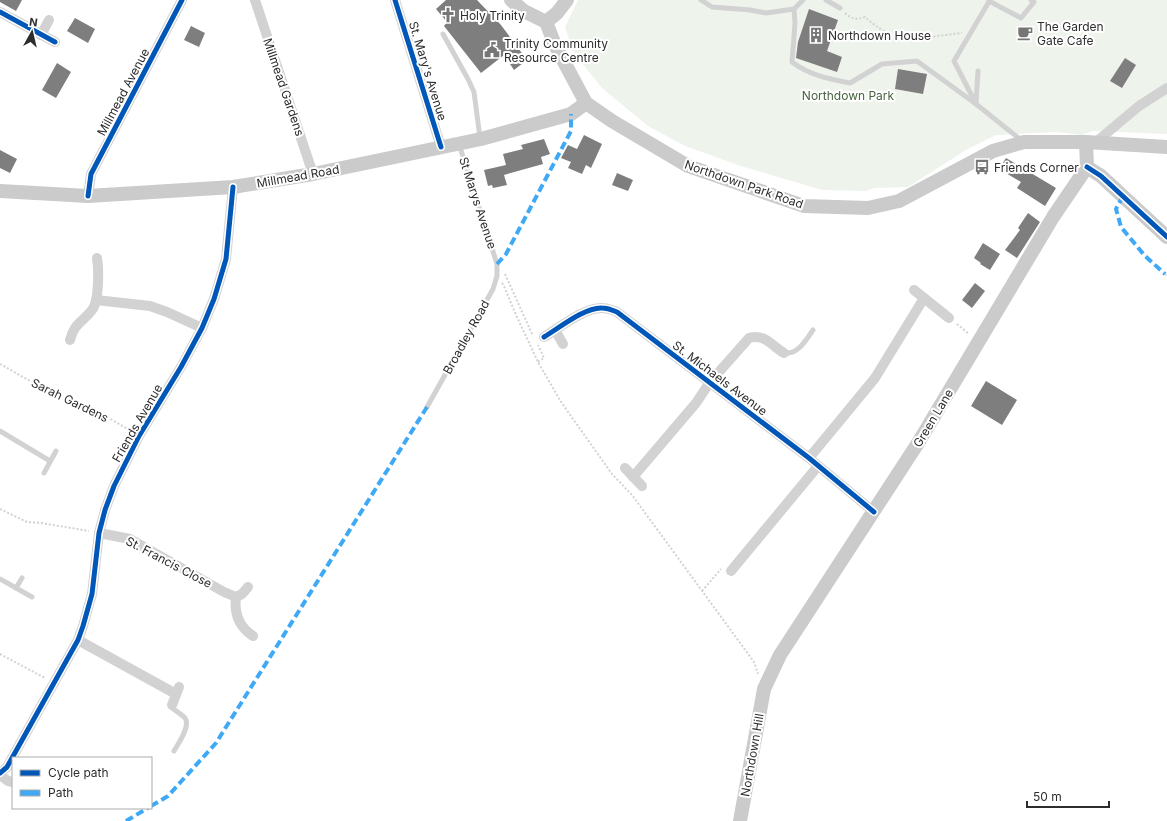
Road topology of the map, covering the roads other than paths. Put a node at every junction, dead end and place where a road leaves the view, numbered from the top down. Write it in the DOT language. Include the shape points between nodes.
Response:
graph roads {
  1 [pos="182,0"];
  2 [pos="255,0"];
  3 [pos="395,0"];
  4 [pos="511,0"];
  5 [pos="555,0"];
  6 [pos="567,0"];
  7 [pos="701,0"];
  8 [pos="803,0"];
  9 [pos="826,0"];
  10 [pos="990,0"];
  11 [pos="1031,0"];
  12 [pos="840,8"];
  13 [pos="794,9"];
  14 [pos="0,12"];
  15 [pos="49,20"];
  16 [pos="546,22"];
  17 [pos="443,34"];
  18 [pos="41,35"];
  19 [pos="55,42"];
  20 [pos="978,71"];
  21 [pos="1167,88"];
  22 [pos="586,103"];
  23 [pos="976,104"];
  24 [pos="481,139"];
  25 [pos="1024,142"];
  26 [pos="1091,142"];
  27 [pos="459,143"];
  28 [pos="441,147"];
  29 [pos="1167,147"];
  30 [pos="1087,167"];
  31 [pos="314,174"];
  32 [pos="233,187"];
  33 [pos="0,191"];
  34 [pos="88,196"];
  35 [pos="1167,237"];
  36 [pos="97,258"];
  37 [pos="497,264"];
  38 [pos="914,290"];
  39 [pos="924,298"];
  40 [pos="96,300"];
  41 [pos="949,318"];
  42 [pos="202,328"];
  43 [pos="555,330"];
  44 [pos="813,330"];
  45 [pos="544,337"];
  46 [pos="70,340"];
  47 [pos="563,344"];
  48 [pos="784,353"];
  49 [pos="710,382"];
  50 [pos="426,407"];
  51 [pos="0,431"];
  52 [pos="56,451"];
  53 [pos="809,458"];
  54 [pos="50,461"];
  55 [pos="818,466"];
  56 [pos="625,468"];
  57 [pos="44,473"];
  58 [pos="633,477"];
  59 [pos="642,486"];
  60 [pos="874,512"];
  61 [pos="99,533"];
  62 [pos="731,571"];
  63 [pos="22,578"];
  64 [pos="0,579"];
  65 [pos="248,586"];
  66 [pos="16,588"];
  67 [pos="32,596"];
  68 [pos="236,597"];
  69 [pos="253,636"];
  70 [pos="78,640"];
  71 [pos="764,689"];
  72 [pos="172,705"];
  73 [pos="174,751"];
  74 [pos="12,757"];
  75 [pos="12,758"];
  76 [pos="0,774"];
  77 [pos="12,782"];
  78 [pos="740,821"];
  1 -- 34 [label="street, Millmead Avenue" via="91,174"];
  2 -- 31 [label="street, Millmead Gardens"];
  3 -- 28 [label="street, St. Mary's Avenue"];
  4 -- 16 [label="main road" via="524,11"];
  5 -- 16 [label="main road"];
  6 -- 16 [label="main road" via="557,14"];
  7 -- 13 [label="lane" via="712,7 766,13"];
  8 -- 13 [label="lane"];
  9 -- 12 [label="lane"];
  10 -- 11 [label="lane" via="1021,18 1034,2"];
  10 -- 23 [label="lane" via="954,61"];
  13 -- 23 [label="lane" via="792,62 800,68 820,77 850,83 882,64 917,61"];
  14 -- 18 [label="street"];
  15 -- 18 [label="street"];
  16 -- 22 [label="main road, Northdown Park Road" via="555,45"];
  17 -- 24 [label="lane" via="474,92"];
  18 -- 19 [label="street"];
  20 -- 23 [label="lane"];
  21 -- 26 [label="street"];
  22 -- 24 [label="main road, Millmead Road" via="571,114"];
  22 -- 25 [label="main road, Northdown Park Road" via="688,166 804,206 868,208 899,201 993,151"];
  23 -- 25 [label="lane"];
  24 -- 27 [label="main road, Millmead Road"];
  25 -- 26 [label="main road, Northdown Park Road"];
  26 -- 29 [label="main road, Northdown Park Road"];
  26 -- 30 [label="main road"];
  27 -- 28 [label="main road, Millmead Road"];
  27 -- 37 [label="lane, St Marys Avenue"];
  28 -- 31 [label="main road, Millmead Road"];
  30 -- 35 [label="main road" via="1101,176"];
  30 -- 60 [label="main road, Green Lane" via="1053,217 918,444"];
  31 -- 32 [label="main road, Millmead Road"];
  32 -- 34 [label="main road, Millmead Road"];
  32 -- 42 [label="street, Friends Avenue" via="226,259"];
  33 -- 34 [label="main road, Millmead Road"];
  36 -- 40 [label="street" via="99,270"];
  37 -- 50 [label="lane, Broadley Road" via="493,289"];
  38 -- 39 [label="street"];
  39 -- 41 [label="street"];
  39 -- 53 [label="street" via="875,378"];
  40 -- 42 [label="street" via="150,306"];
  40 -- 46 [label="street" via="94,309 74,327"];
  42 -- 61 [label="street, Friends Avenue" via="139,436 114,486"];
  43 -- 45 [label="street, St. Michaels Avenue"];
  43 -- 47 [label="street"];
  43 -- 49 [label="street, St. Michaels Avenue" via="592,309 610,309"];
  44 -- 48 [label="lane" via="793,353"];
  48 -- 49 [label="street, St. Michaels Avenue" via="762,337 749,338"];
  49 -- 53 [label="street, St. Michaels Avenue"];
  49 -- 58 [label="street, St. Michaels Avenue" via="696,403"];
  51 -- 54 [label="lane"];
  52 -- 54 [label="lane"];
  53 -- 55 [label="street, St. Michaels Avenue"];
  54 -- 57 [label="lane"];
  55 -- 60 [label="street, St. Michaels Avenue"];
  55 -- 62 [label="street"];
  56 -- 58 [label="street"];
  58 -- 59 [label="street"];
  60 -- 71 [label="main road, Green Lane" via="780,655"];
  61 -- 68 [label="street, St. Francis Close" via="130,539"];
  61 -- 70 [label="street, Friends Avenue" via="92,594"];
  63 -- 66 [label="lane"];
  64 -- 66 [label="lane"];
  65 -- 68 [label="street"];
  66 -- 67 [label="lane"];
  68 -- 69 [label="street" via="237,618"];
  70 -- 72 [label="street" via="177,690"];
  70 -- 74 [label="street, Friends Avenue"];
  71 -- 78 [label="main road, Northdown Hill"];
  72 -- 73 [label="lane" via="187,723"];
  75 -- 76 [label="street, Friends Avenue"];
  76 -- 77 [label="street"];
}
